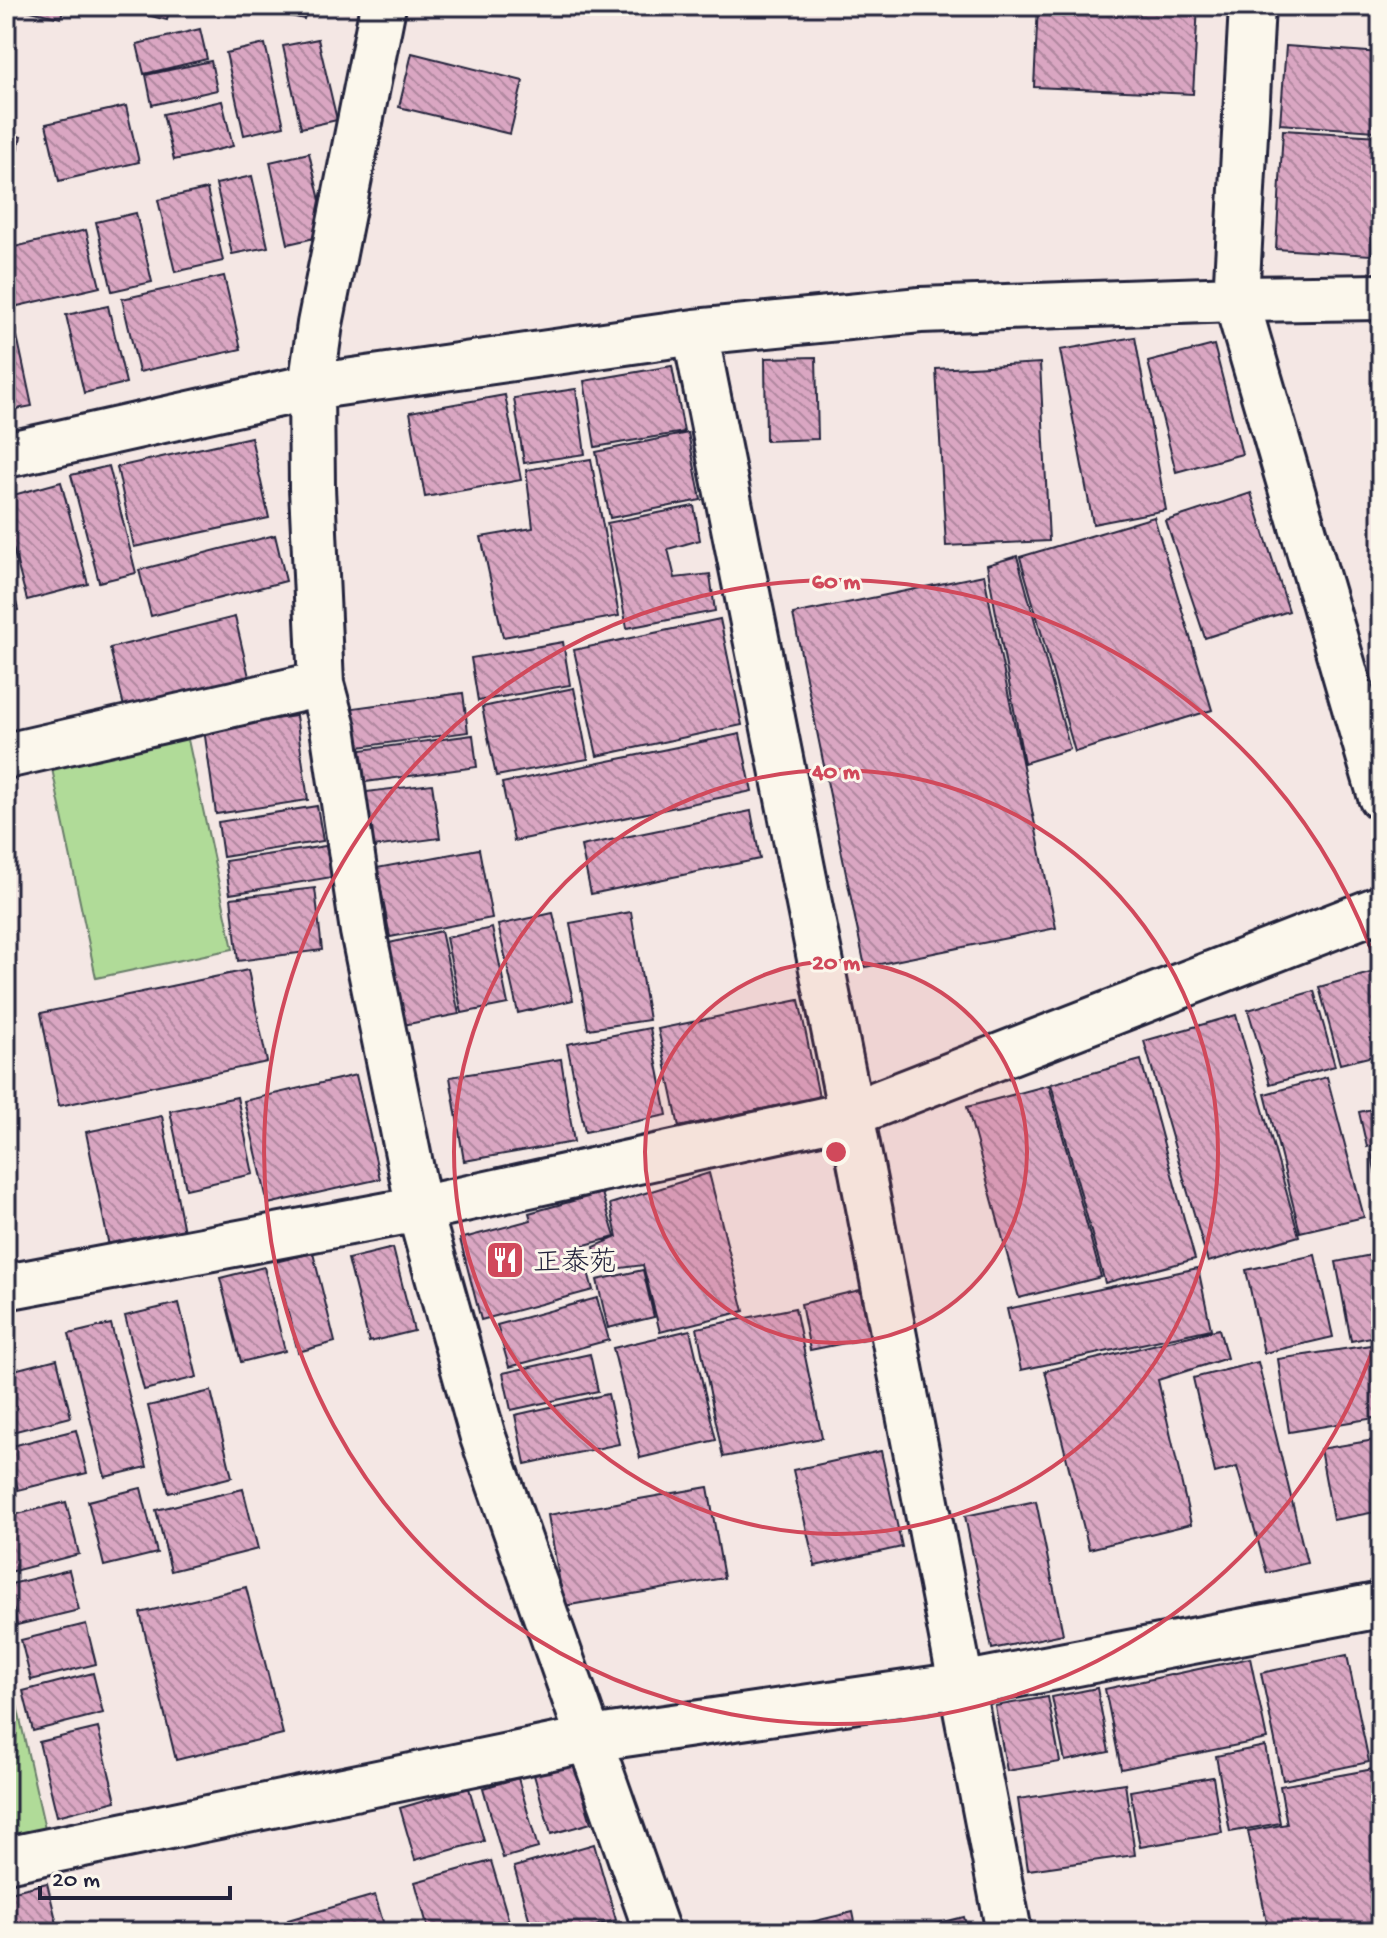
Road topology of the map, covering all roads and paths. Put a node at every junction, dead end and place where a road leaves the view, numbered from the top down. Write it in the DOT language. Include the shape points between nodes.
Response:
graph roads {
  1 [pos="383,6"];
  2 [pos="1252,6"];
  3 [pos="1381,297"];
  4 [pos="1236,299"];
  5 [pos="695,332"];
  6 [pos="311,387"];
  7 [pos="6,455"];
  8 [pos="321,684"];
  9 [pos="6,756"];
  10 [pos="1381,797"];
  11 [pos="1381,908"];
  12 [pos="851,1114"];
  13 [pos="419,1209"];
  14 [pos="6,1287"];
  15 [pos="1381,1605"];
  16 [pos="961,1685"];
  17 [pos="590,1739"];
  18 [pos="6,1860"];
  19 [pos="657,1932"];
  20 [pos="1009,1932"];
  1 -- 6 [label="street"];
  2 -- 4 [label="street"];
  3 -- 4 [label="street"];
  4 -- 5 [label="street" via="920,310"];
  4 -- 10 [label="street"];
  5 -- 6 [label="street"];
  5 -- 12 [label="street"];
  6 -- 7 [label="street"];
  6 -- 8 [label="street"];
  8 -- 9 [label="street"];
  8 -- 13 [label="street" via="333,728 363,931"];
  11 -- 12 [label="street"];
  12 -- 13 [label="street"];
  12 -- 16 [label="street"];
  13 -- 14 [label="street"];
  13 -- 17 [label="street" via="483,1437"];
  15 -- 16 [label="street"];
  16 -- 17 [label="street"];
  16 -- 20 [label="street"];
  17 -- 18 [label="street"];
  17 -- 19 [label="street"];
}
